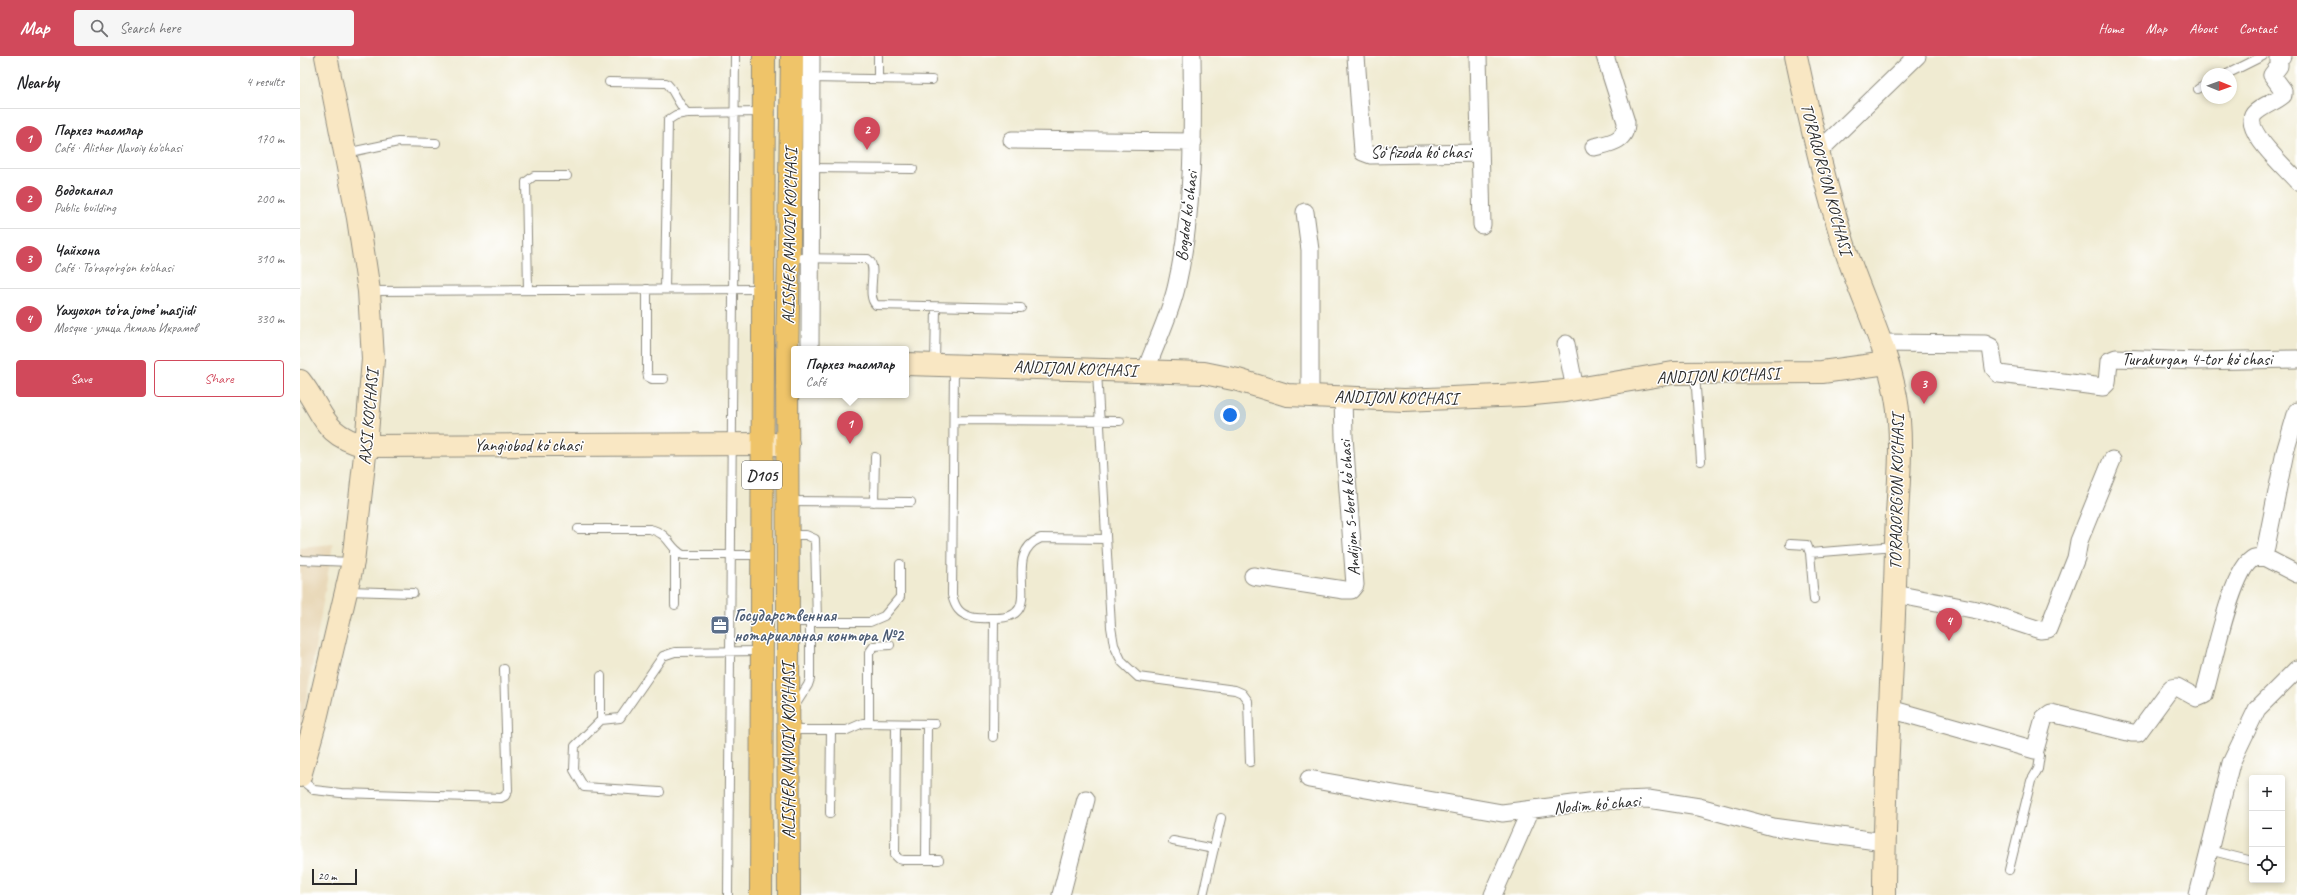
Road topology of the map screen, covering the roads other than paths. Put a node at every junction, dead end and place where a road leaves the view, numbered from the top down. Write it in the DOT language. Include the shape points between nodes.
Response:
graph roads {
  1 [pos="326,56"];
  2 [pos="735,56"];
  3 [pos="764,56"];
  4 [pos="792,56"];
  5 [pos="811,56"];
  6 [pos="878,56"];
  7 [pos="1192,56"];
  8 [pos="1356,56"];
  9 [pos="1478,56"];
  10 [pos="1605,56"];
  11 [pos="1796,56"];
  12 [pos="1917,56"];
  13 [pos="2263,56"];
  14 [pos="2280,57"];
  15 [pos="2237,69"];
  16 [pos="801,78"];
  17 [pos="878,79"];
  18 [pos="932,80"];
  19 [pos="609,82"];
  20 [pos="2201,87"];
  21 [pos="2198,89"];
  22 [pos="736,112"];
  23 [pos="763,112"];
  24 [pos="687,113"];
  25 [pos="1012,140"];
  26 [pos="436,142"];
  27 [pos="1194,142"];
  28 [pos="1594,147"];
  29 [pos="346,153"];
  30 [pos="1480,153"];
  31 [pos="1817,153"];
  32 [pos="800,168"];
  33 [pos="912,169"];
  34 [pos="567,176"];
  35 [pos="2297,181"];
  36 [pos="1305,212"];
  37 [pos="1482,225"];
  38 [pos="789,258"];
  39 [pos="810,259"];
  40 [pos="647,289"];
  41 [pos="666,289"];
  42 [pos="732,289"];
  43 [pos="762,289"];
  44 [pos="528,290"];
  45 [pos="369,291"];
  46 [pos="936,307"];
  47 [pos="1021,308"];
  48 [pos="1880,343"];
  49 [pos="1566,344"];
  50 [pos="810,346"];
  51 [pos="2297,358"];
  52 [pos="791,363"];
  53 [pos="909,364"];
  54 [pos="1887,364"];
  55 [pos="945,365"];
  56 [pos="1097,368"];
  57 [pos="1146,370"];
  58 [pos="1695,372"];
  59 [pos="664,379"];
  60 [pos="300,381"];
  61 [pos="1575,389"];
  62 [pos="1310,395"];
  63 [pos="1344,396"];
  64 [pos="2297,411"];
  65 [pos="954,420"];
  66 [pos="1100,421"];
  67 [pos="1120,421"];
  68 [pos="732,444"];
  69 [pos="762,444"];
  70 [pos="788,444"];
  71 [pos="366,446"];
  72 [pos="2291,454"];
  73 [pos="875,457"];
  74 [pos="2112,460"];
  75 [pos="1701,461"];
  76 [pos="788,501"];
  77 [pos="874,502"];
  78 [pos="911,502"];
  79 [pos="578,529"];
  80 [pos="788,535"];
  81 [pos="1106,539"];
  82 [pos="1790,544"];
  83 [pos="1896,546"];
  84 [pos="675,551"];
  85 [pos="1810,553"];
  86 [pos="730,554"];
  87 [pos="762,555"];
  88 [pos="2264,557"];
  89 [pos="300,560"];
  90 [pos="353,562"];
  91 [pos="900,564"];
  92 [pos="2297,574"];
  93 [pos="1253,576"];
  94 [pos="347,591"];
  95 [pos="413,593"];
  96 [pos="1895,594"];
  97 [pos="1814,600"];
  98 [pos="674,605"];
  99 [pos="994,618"];
  100 [pos="788,622"];
  101 [pos="813,622"];
  102 [pos="890,645"];
  103 [pos="730,651"];
  104 [pos="762,651"];
  105 [pos="504,669"];
  106 [pos="2297,669"];
  107 [pos="601,676"];
  108 [pos="1890,709"];
  109 [pos="601,720"];
  110 [pos="788,723"];
  111 [pos="869,724"];
  112 [pos="896,724"];
  113 [pos="831,730"];
  114 [pos="993,737"];
  115 [pos="2035,750"];
  116 [pos="1250,762"];
  117 [pos="300,776"];
  118 [pos="1309,779"];
  119 [pos="300,780"];
  120 [pos="660,792"];
  121 [pos="1086,799"];
  122 [pos="1530,811"];
  123 [pos="830,813"];
  124 [pos="1221,818"];
  125 [pos="1173,841"];
  126 [pos="1884,842"];
  127 [pos="1214,849"];
  128 [pos="2209,850"];
  129 [pos="926,860"];
  130 [pos="939,860"];
  131 [pos="2249,860"];
  132 [pos="2008,870"];
  133 [pos="728,895"];
  134 [pos="761,895"];
  135 [pos="789,895"];
  136 [pos="1061,895"];
  137 [pos="1203,895"];
  138 [pos="1493,895"];
  139 [pos="1884,895"];
  140 [pos="2198,895"];
  1 -- 29 [label="street, AXSI KO'CHASI"];
  2 -- 22 [label="lane"];
  3 -- 23 [label="main road, ALISHER NAVOIY KO'CHASI / D105"];
  4 -- 16 [label="main road, ALISHER NAVOIY KO'CHASI / D105"];
  5 -- 16 [label="street"];
  6 -- 17 [label="lane"];
  7 -- 27 [label="street, Bogdod koʻchasi"];
  8 -- 30 [label="street, Soʻfizoda koʻchasi" via="1362,152 1371,155"];
  9 -- 30 [label="street"];
  10 -- 28 [label="street" via="1626,122 1626,131 1617,142"];
  11 -- 31 [label="street, TO'RAQO'RG'ON KO'CHASI"];
  12 -- 31 [label="street"];
  13 -- 15 [label="lane"];
  14 -- 35 [label="street" via="2279,66 2272,75 2283,90 2283,95 2254,114 2253,126 2273,158 2285,166"];
  16 -- 17 [label="lane"];
  16 -- 32 [label="main road, ALISHER NAVOIY KO'CHASI / D105"];
  17 -- 18 [label="lane"];
  19 -- 24 [label="lane" via="666,83 670,85 677,101"];
  20 -- 21 [label="lane"];
  22 -- 23 [label="lane"];
  22 -- 24 [label="lane"];
  22 -- 42 [label="lane"];
  23 -- 43 [label="main road, ALISHER NAVOIY KO'CHASI / D105"];
  24 -- 41 [label="lane" via="668,120"];
  25 -- 27 [label="street"];
  26 -- 29 [label="lane" via="398,142"];
  27 -- 57 [label="street, Bogdod koʻchasi" via="1190,211 1177,285"];
  29 -- 45 [label="street, AXSI KO'CHASI"];
  30 -- 37 [label="street"];
  31 -- 48 [label="street, TO'RAQO'RG'ON KO'CHASI" via="1847,252"];
  32 -- 33 [label="lane"];
  32 -- 38 [label="main road, ALISHER NAVOIY KO'CHASI / D105"];
  32 -- 39 [label="street"];
  34 -- 44 [label="lane" via="534,176 526,182"];
  36 -- 62 [label="street" via="1310,250"];
  38 -- 39 [label="lane"];
  38 -- 52 [label="main road, ALISHER NAVOIY KO'CHASI / D105"];
  39 -- 46 [label="lane" via="870,261 872,297 876,305"];
  39 -- 50 [label="street"];
  40 -- 41 [label="lane"];
  40 -- 44 [label="lane"];
  40 -- 59 [label="lane" via="648,377"];
  41 -- 42 [label="lane"];
  42 -- 43 [label="lane"];
  42 -- 68 [label="lane"];
  43 -- 69 [label="main road, ALISHER NAVOIY KO'CHASI / D105"];
  44 -- 45 [label="lane"];
  45 -- 71 [label="street, AXSI KO'CHASI" via="374,359"];
  46 -- 47 [label="lane"];
  46 -- 55 [label="lane"];
  48 -- 51 [label="street, Turakurgan 4-tor koʻchasi" via="1985,344 1991,347 1994,368 1999,374 2103,387 2107,384 2109,361 2116,358 2196,361"];
  48 -- 54 [label="street, TO'RAQO'RG'ON KO'CHASI"];
  49 -- 61 [label="street"];
  52 -- 70 [label="main road, ALISHER NAVOIY KO'CHASI / D105"];
  53 -- 55 [label="street, ANDIJON KO'CHASI"];
  54 -- 58 [label="street, ANDIJON KO'CHASI" via="1822,372"];
  54 -- 83 [label="street, TO'RAQO'RG'ON KO'CHASI" via="1896,398 1900,439"];
  55 -- 56 [label="street, ANDIJON KO'CHASI"];
  55 -- 65 [label="lane"];
  56 -- 57 [label="street, ANDIJON KO'CHASI"];
  56 -- 66 [label="lane"];
  57 -- 62 [label="street, ANDIJON KO'CHASI" via="1204,373 1287,395"];
  58 -- 61 [label="street, ANDIJON KO'CHASI" via="1672,373"];
  58 -- 75 [label="lane"];
  60 -- 71 [label="street, Yangiobod koʻchasi" via="324,422 336,434 349,442"];
  61 -- 63 [label="street, ANDIJON KO'CHASI" via="1435,400"];
  62 -- 63 [label="street, ANDIJON KO'CHASI"];
  63 -- 93 [label="street, Аndijon 5-berk koʻchasi" via="1344,437 1355,585 1351,590 1344,590"];
  64 -- 72 [label="street"];
  65 -- 66 [label="lane"];
  65 -- 99 [label="lane" via="952,595 955,606 963,615"];
  66 -- 67 [label="lane"];
  66 -- 81 [label="lane"];
  68 -- 69 [label="street, Yangiobod koʻchasi"];
  68 -- 71 [label="street, Yangiobod koʻchasi"];
  68 -- 86 [label="lane"];
  69 -- 70 [label="street, Yangiobod koʻchasi"];
  69 -- 87 [label="main road, ALISHER NAVOIY KO'CHASI / D105"];
  70 -- 76 [label="main road, ALISHER NAVOIY KO'CHASI / D105"];
  71 -- 90 [label="street, AXSI KO'CHASI"];
  72 -- 88 [label="street"];
  73 -- 77 [label="lane"];
  74 -- 96 [label="street" via="2079,541 2076,558 2048,629 2040,630 1982,611"];
  76 -- 77 [label="lane"];
  76 -- 80 [label="main road, ALISHER NAVOIY KO'CHASI / D105"];
  77 -- 78 [label="lane"];
  79 -- 84 [label="lane" via="650,529 660,532 669,539"];
  80 -- 100 [label="main road, ALISHER NAVOIY KO'CHASI / D105"];
  80 -- 101 [label="lane" via="806,535 814,539"];
  81 -- 99 [label="lane" via="1041,538 1032,542 1026,547 1022,557 1022,602 1019,611 1013,617"];
  81 -- 116 [label="lane" via="1111,627 1114,645 1122,662 1138,677 1242,693 1248,701"];
  82 -- 85 [label="lane" via="1807,545"];
  83 -- 85 [label="lane"];
  83 -- 96 [label="street, TO'RAQO'RG'ON KO'CHASI"];
  84 -- 86 [label="lane" via="683,555"];
  84 -- 98 [label="lane"];
  85 -- 97 [label="lane"];
  86 -- 87 [label="lane"];
  86 -- 103 [label="lane"];
  87 -- 104 [label="main road, ALISHER NAVOIY KO'CHASI / D105"];
  88 -- 92 [label="street"];
  88 -- 115 [label="street" via="2254,558 2244,568 2228,605 2214,653 2213,667 2202,697 2196,698 2175,686 2171,688 2136,733 2051,713 2044,718"];
  89 -- 90 [label="lane"];
  90 -- 94 [label="street, AXSI KO'CHASI"];
  91 -- 101 [label="lane" via="900,597 880,619 870,622"];
  94 -- 95 [label="lane"];
  94 -- 117 [label="street, AXSI KO'CHASI" via="316,723"];
  96 -- 108 [label="street, TO'RAQO'RG'ON KO'CHASI"];
  99 -- 114 [label="lane"];
  100 -- 101 [label="lane"];
  100 -- 110 [label="main road, ALISHER NAVOIY KO'CHASI / D105"];
  101 -- 110 [label="lane" via="810,679"];
  102 -- 111 [label="lane" via="874,646 870,653"];
  103 -- 104 [label="lane"];
  103 -- 109 [label="lane" via="675,652 663,656 620,718"];
  103 -- 133 [label="lane"];
  104 -- 134 [label="main road, ALISHER NAVOIY KO'CHASI / D105"];
  105 -- 119 [label="lane" via="508,790 506,796 501,798 314,790"];
  106 -- 128 [label="street" via="2257,709 2231,763"];
  107 -- 109 [label="lane"];
  108 -- 115 [label="street"];
  108 -- 126 [label="street, TO'RAQO'RG'ON KO'CHASI"];
  109 -- 120 [label="lane" via="575,746 574,770 584,787"];
  110 -- 113 [label="lane"];
  110 -- 135 [label="main road, ALISHER NAVOIY KO'CHASI / D105"];
  111 -- 112 [label="lane"];
  111 -- 113 [label="lane" via="863,723 847,730"];
  112 -- 129 [label="lane" via="895,855 903,860"];
  112 -- 129 [label="lane" via="931,724"];
  113 -- 123 [label="lane"];
  115 -- 132 [label="lane" via="2041,758 2031,781"];
  118 -- 122 [label="street, Nodim koʻchasi" via="1502,813"];
  121 -- 136 [label="street"];
  122 -- 126 [label="street, Nodim koʻchasi" via="1597,801 1648,799 1698,807 1773,827"];
  122 -- 138 [label="street"];
  124 -- 127 [label="lane"];
  125 -- 127 [label="lane"];
  126 -- 139 [label="street, TO'RAQO'RG'ON KO'CHASI"];
  127 -- 137 [label="lane"];
  128 -- 131 [label="lane"];
  128 -- 140 [label="street"];
  129 -- 130 [label="lane"];
}
